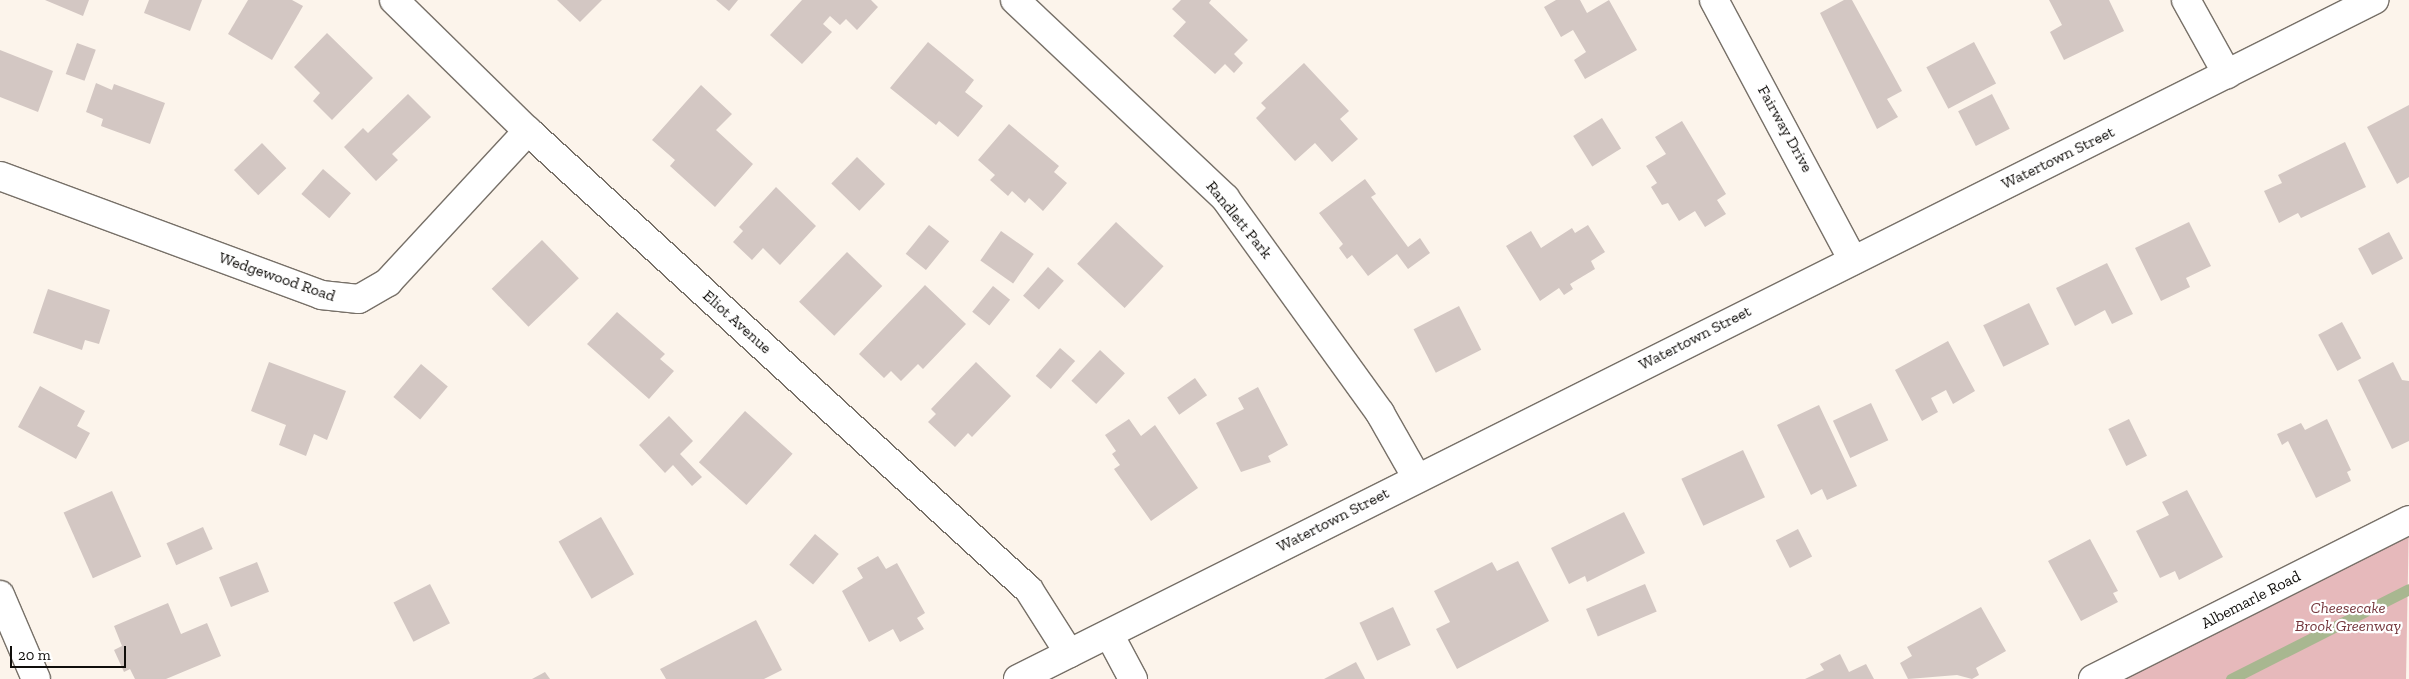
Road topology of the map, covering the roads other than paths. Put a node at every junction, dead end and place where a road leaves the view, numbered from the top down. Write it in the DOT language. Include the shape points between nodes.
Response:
graph roads {
  1 [pos="394,0"];
  2 [pos="1015,0"];
  3 [pos="1714,0"];
  4 [pos="2186,0"];
  5 [pos="2374,0"];
  6 [pos="2226,74"];
  7 [pos="528,131"];
  8 [pos="0,176"];
  9 [pos="1853,260"];
  10 [pos="1417,478"];
  11 [pos="2409,520"];
  12 [pos="0,595"];
  13 [pos="1109,634"];
  14 [pos="1069,653"];
  15 [pos="36,679"];
  16 [pos="1018,679"];
  17 [pos="1133,679"];
  18 [pos="2093,679"];
  1 -- 7 [label="street, Eliot Avenue"];
  2 -- 10 [label="street, Randlett Park" via="1231,205 1380,413"];
  3 -- 9 [label="street, Fairway Drive"];
  4 -- 6 [label="street"];
  5 -- 6 [label="street, Watertown Street"];
  6 -- 9 [label="street, Watertown Street"];
  7 -- 8 [label="street, Wedgewood Road" via="388,282 359,299 321,295"];
  7 -- 14 [label="street, Eliot Avenue" via="1029,590"];
  9 -- 10 [label="street, Watertown Street"];
  10 -- 13 [label="street, Watertown Street"];
  11 -- 18 [label="street, Albemarle Road"];
  12 -- 15 [label="street"];
  13 -- 14 [label="street, Watertown Street"];
  13 -- 17 [label="street"];
  14 -- 16 [label="street, Watertown Street"];
}
